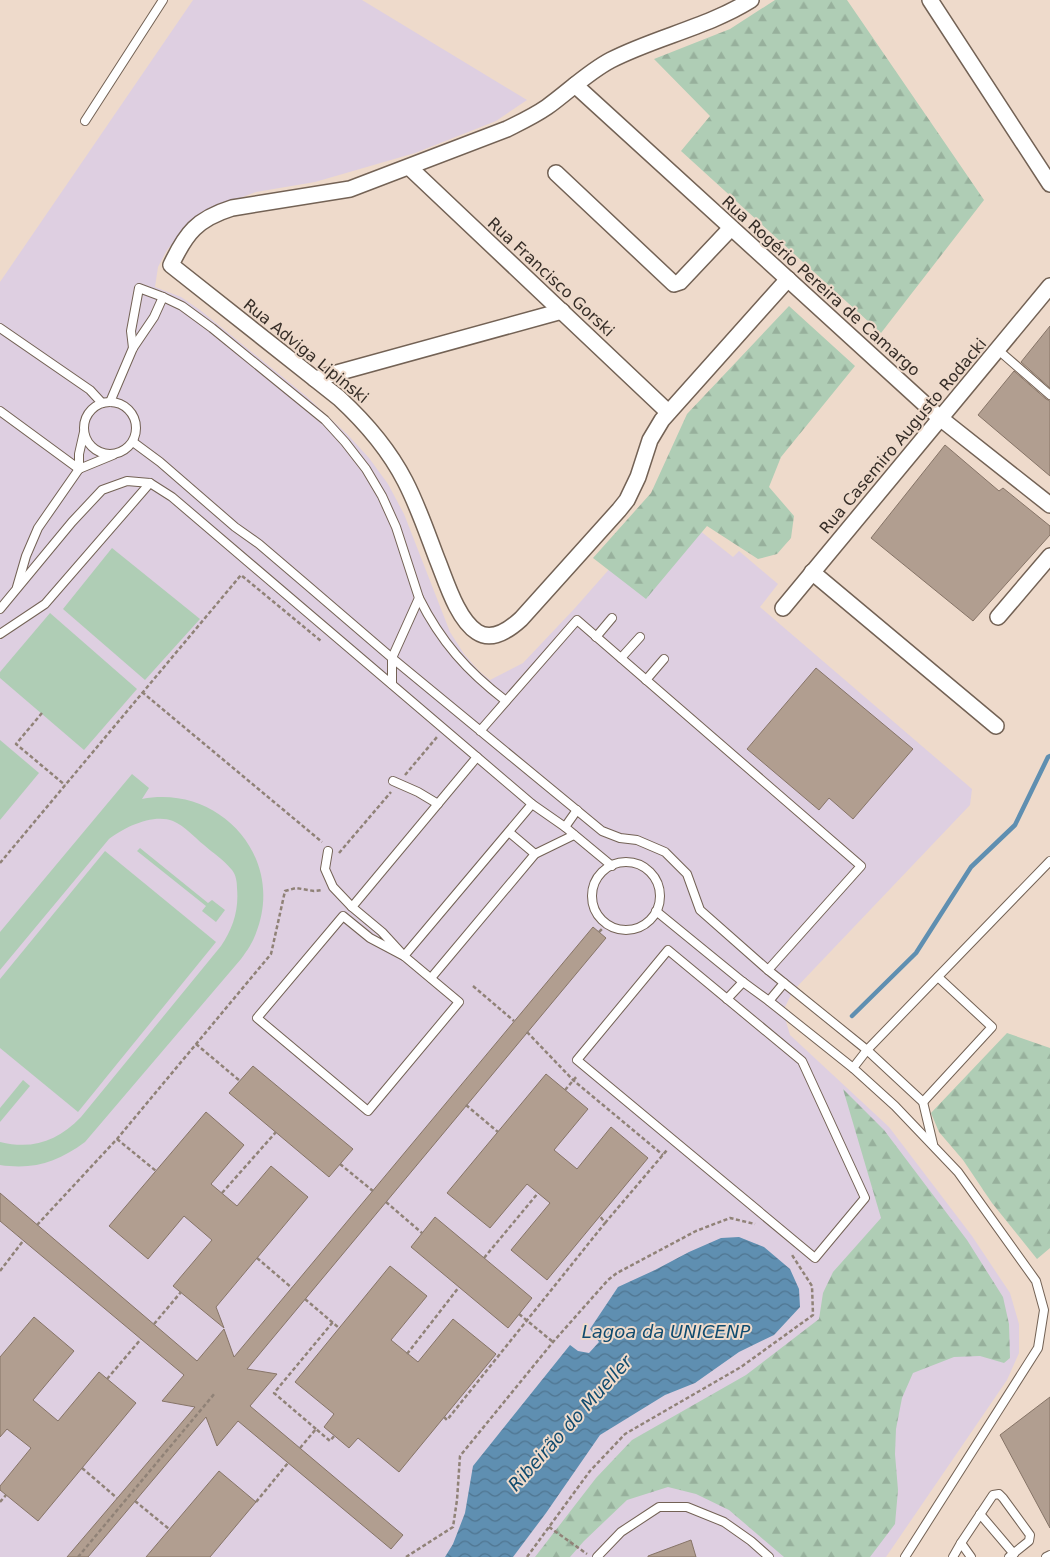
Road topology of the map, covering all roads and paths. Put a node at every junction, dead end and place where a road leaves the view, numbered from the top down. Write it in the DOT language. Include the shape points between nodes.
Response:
graph roads {
  1 [pos="162,0"];
  2 [pos="751,0"];
  3 [pos="930,0"];
  4 [pos="575,86"];
  5 [pos="86,121"];
  6 [pos="409,167"];
  7 [pos="556,173"];
  8 [pos="1050,184"];
  9 [pos="731,228"];
  10 [pos="788,279"];
  11 [pos="1050,286"];
  12 [pos="162,297"];
  13 [pos="562,312"];
  14 [pos="0,328"];
  15 [pos="133,348"];
  16 [pos="997,349"];
  17 [pos="315,378"];
  18 [pos="1050,395"];
  19 [pos="106,402"];
  20 [pos="0,411"];
  21 [pos="668,412"];
  22 [pos="940,418"];
  23 [pos="84,432"];
  24 [pos="133,442"];
  25 [pos="113,455"];
  26 [pos="79,469"];
  27 [pos="150,483"];
  28 [pos="1050,505"];
  29 [pos="1050,556"];
  30 [pos="812,572"];
  31 [pos="15,591"];
  32 [pos="418,598"];
  33 [pos="783,608"];
  34 [pos="0,609"];
  35 [pos="998,617"];
  36 [pos="612,618"];
  37 [pos="0,634"];
  38 [pos="596,637"];
  39 [pos="640,637"];
  40 [pos="324,644"];
  41 [pos="392,658"];
  42 [pos="621,658"];
  43 [pos="664,659"];
  44 [pos="646,680"];
  45 [pos="392,684"];
  46 [pos="142,692"];
  47 [pos="506,702"];
  48 [pos="42,713"];
  49 [pos="996,726"];
  50 [pos="480,731"];
  51 [pos="437,737"];
  52 [pos="477,757"];
  53 [pos="396,782"];
  54 [pos="65,785"];
  55 [pos="438,804"];
  56 [pos="532,804"];
  57 [pos="577,810"];
  58 [pos="564,827"];
  59 [pos="509,832"];
  60 [pos="574,835"];
  61 [pos="330,850"];
  62 [pos="536,854"];
  63 [pos="1050,861"];
  64 [pos="0,862"];
  65 [pos="612,866"];
  66 [pos="333,887"];
  67 [pos="352,907"];
  68 [pos="656,911"];
  69 [pos="607,924"];
  70 [pos="599,932"];
  71 [pos="404,956"];
  72 [pos="768,970"];
  73 [pos="938,977"];
  74 [pos="431,978"];
  75 [pos="743,982"];
  76 [pos="784,983"];
  77 [pos="473,986"];
  78 [pos="727,1000"];
  79 [pos="769,1001"];
  80 [pos="514,1021"];
  81 [pos="527,1032"];
  82 [pos="196,1044"];
  83 [pos="868,1050"];
  84 [pos="585,1066"];
  85 [pos="853,1068"];
  86 [pos="573,1080"];
  87 [pos="240,1081"];
  88 [pos="565,1090"];
  89 [pos="923,1102"];
  90 [pos="466,1105"];
  91 [pos="276,1132"];
  92 [pos="498,1132"];
  93 [pos="117,1140"];
  94 [pos="675,1141"];
  95 [pos="933,1144"];
  96 [pos="663,1155"];
  97 [pos="340,1164"];
  98 [pos="156,1171"];
  99 [pos="373,1191"];
  100 [pos="538,1193"];
  101 [pos="222,1194"];
  102 [pos="386,1202"];
  103 [pos="600,1216"];
  104 [pos="605,1223"];
  105 [pos="37,1225"];
  106 [pos="762,1228"];
  107 [pos="422,1233"];
  108 [pos="23,1241"];
  109 [pos="792,1255"];
  110 [pos="257,1258"];
  111 [pos="484,1258"];
  112 [pos="0,1271"];
  113 [pos="459,1287"];
  114 [pos="292,1288"];
  115 [pos="181,1292"];
  116 [pos="305,1299"];
  117 [pos="519,1314"];
  118 [pos="527,1320"];
  119 [pos="333,1322"];
  120 [pos="154,1324"];
  121 [pos="340,1328"];
  122 [pos="141,1339"];
  123 [pos="553,1342"];
  124 [pos="407,1354"];
  125 [pos="107,1379"];
  126 [pos="215,1393"];
  127 [pos="444,1417"];
  128 [pos="316,1430"];
  129 [pos="335,1435"];
  130 [pos="300,1448"];
  131 [pos="288,1463"];
  132 [pos="82,1468"];
  133 [pos="6,1495"];
  134 [pos="117,1498"];
  135 [pos="135,1501"];
  136 [pos="0,1502"];
  137 [pos="256,1502"];
  138 [pos="980,1514"];
  139 [pos="549,1527"];
  140 [pos="169,1529"];
  141 [pos="961,1543"];
  142 [pos="1011,1555"];
  143 [pos="1050,1555"];
  144 [pos="78,1557"];
  145 [pos="407,1557"];
  146 [pos="527,1557"];
  147 [pos="591,1557"];
  148 [pos="597,1557"];
  149 [pos="769,1557"];
  150 [pos="905,1557"];
  151 [pos="953,1557"];
  152 [pos="971,1557"];
  153 [pos="1046,1557"];
  1 -- 5 [label="lane"];
  2 -- 4 [label="street" via="608,61"];
  3 -- 8 [label="street"];
  4 -- 6 [label="street" via="528,119"];
  4 -- 9 [label="street, Rua Rogério Pereira de Camargo"];
  6 -- 13 [label="street, Rua Francisco Gorski"];
  6 -- 17 [label="street, Rua Adviga Lipinski" via="343,191 215,213 190,233 171,265"];
  7 -- 9 [label="street" via="674,284 680,282"];
  9 -- 10 [label="street, Rua Rogério Pereira de Camargo"];
  10 -- 21 [label="street"];
  10 -- 22 [label="street, Rua Rogério Pereira de Camargo"];
  11 -- 16 [label="street, Rua Casemiro Augusto Rodacki"];
  12 -- 15 [label="lane" via="154,317"];
  12 -- 15 [label="lane" via="139,288 131,331"];
  12 -- 32 [label="lane" via="182,306 212,328 325,420 345,442 382,496 396,527"];
  13 -- 17 [label="street"];
  13 -- 21 [label="street, Rua Francisco Gorski"];
  14 -- 19 [label="lane"];
  15 -- 19 [label="lane"];
  16 -- 18 [label="lane"];
  16 -- 22 [label="street, Rua Casemiro Augusto Rodacki"];
  17 -- 21 [label="street, Rua Adviga Lipinski" via="360,417 391,456 416,502 456,605 466,622 484,636 506,631 521,619 619,510 638,477 650,440"];
  19 -- 23 [label="lane" via="91,409 85,420"];
  19 -- 24 [label="lane" via="125,406 132,414 136,423"];
  20 -- 26 [label="lane"];
  22 -- 28 [label="street, Rua Rogério Pereira de Camargo"];
  22 -- 30 [label="street, Rua Casemiro Augusto Rodacki"];
  23 -- 25 [label="lane" via="90,445 100,453"];
  23 -- 26 [label="lane"];
  24 -- 25 [label="lane" via="124,451"];
  24 -- 41 [label="lane"];
  25 -- 26 [label="lane"];
  26 -- 31 [label="lane" via="38,528"];
  27 -- 31 [label="lane" via="127,481 102,490"];
  27 -- 37 [label="lane" via="45,604"];
  27 -- 45 [label="lane" via="172,498"];
  29 -- 35 [label="street"];
  30 -- 33 [label="street, Rua Casemiro Augusto Rodacki"];
  30 -- 49 [label="street"];
  31 -- 34 [label="lane"];
  32 -- 41 [label="lane"];
  32 -- 47 [label="lane" via="430,622 458,659"];
  36 -- 38 [label="lane"];
  38 -- 42 [label="lane"];
  38 -- 47 [label="lane" via="577,620"];
  39 -- 42 [label="lane"];
  40 -- 46 [label="path" via="241,575"];
  41 -- 45 [label="lane"];
  41 -- 50 [label="lane"];
  42 -- 44 [label="lane"];
  43 -- 44 [label="lane"];
  44 -- 72 [label="lane" via="861,866"];
  45 -- 52 [label="lane"];
  46 -- 54 [label="path"];
  46 -- 61 [label="path"];
  47 -- 50 [label="lane"];
  48 -- 54 [label="path" via="16,744"];
  50 -- 57 [label="lane"];
  51 -- 53 [label="path"];
  52 -- 55 [label="lane"];
  52 -- 56 [label="lane"];
  53 -- 55 [label="lane"];
  53 -- 61 [label="path" via="337,855"];
  54 -- 64 [label="path"];
  55 -- 67 [label="lane"];
  56 -- 58 [label="lane"];
  56 -- 59 [label="lane"];
  57 -- 58 [label="lane"];
  57 -- 72 [label="lane" via="602,830 665,852 687,874 700,910"];
  58 -- 60 [label="lane"];
  59 -- 62 [label="lane"];
  59 -- 71 [label="lane"];
  60 -- 62 [label="lane"];
  60 -- 65 [label="lane"];
  61 -- 66 [label="lane" via="325,869"];
  62 -- 74 [label="lane"];
  63 -- 73 [label="lane"];
  65 -- 68 [label="lane" via="632,863 651,873 660,891"];
  65 -- 69 [label="lane" via="596,880 592,891 596,912"];
  66 -- 67 [label="lane"];
  66 -- 82 [label="path" via="285,891 271,954"];
  67 -- 71 [label="lane"];
  68 -- 69 [label="lane" via="637,928 620,930"];
  68 -- 75 [label="lane"];
  69 -- 70 [label="path"];
  71 -- 74 [label="lane"];
  71 -- 74 [label="lane" via="370,938 343,916 257,1018 368,1111 459,1002"];
  72 -- 76 [label="lane"];
  73 -- 83 [label="lane"];
  73 -- 89 [label="lane" via="992,1027"];
  75 -- 78 [label="lane"];
  75 -- 79 [label="lane"];
  76 -- 79 [label="lane"];
  76 -- 83 [label="lane"];
  77 -- 80 [label="path"];
  78 -- 84 [label="lane" via="668,950 577,1060"];
  78 -- 94 [label="lane" via="802,1061 865,1198 816,1258"];
  79 -- 85 [label="lane"];
  81 -- 86 [label="path"];
  82 -- 87 [label="path"];
  82 -- 93 [label="path"];
  83 -- 85 [label="lane"];
  83 -- 89 [label="lane"];
  84 -- 86 [label="path"];
  84 -- 94 [label="lane"];
  85 -- 95 [label="lane"];
  86 -- 88 [label="path"];
  86 -- 96 [label="path"];
  89 -- 95 [label="lane"];
  90 -- 92 [label="path"];
  91 -- 101 [label="path"];
  93 -- 98 [label="path"];
  93 -- 105 [label="path"];
  94 -- 96 [label="path"];
  95 -- 150 [label="lane" via="958,1172 1036,1281 1044,1310 1038,1348"];
  96 -- 104 [label="path"];
  97 -- 99 [label="path"];
  100 -- 111 [label="path"];
  102 -- 107 [label="path"];
  103 -- 104 [label="path"];
  104 -- 118 [label="path"];
  106 -- 123 [label="path" via="730,1218 696,1231 617,1273"];
  108 -- 112 [label="path"];
  109 -- 139 [label="path" via="812,1286 813,1315 741,1367 625,1434 590,1471"];
  110 -- 114 [label="path"];
  113 -- 124 [label="path"];
  115 -- 120 [label="path"];
  116 -- 119 [label="path"];
  117 -- 118 [label="path"];
  118 -- 123 [label="path"];
  118 -- 127 [label="path" via="448,1420"];
  119 -- 121 [label="path"];
  119 -- 128 [label="path" via="274,1393"];
  122 -- 125 [label="path"];
  123 -- 145 [label="path" via="460,1456 453,1527"];
  126 -- 144 [label="path"];
  128 -- 129 [label="path" via="330,1441"];
  128 -- 130 [label="path"];
  131 -- 137 [label="path"];
  132 -- 134 [label="path"];
  133 -- 136 [label="path"];
  135 -- 140 [label="path"];
  138 -- 141 [label="lane"];
  138 -- 142 [label="lane"];
  138 -- 142 [label="lane" via="992,1495 999,1494 1003,1498 1030,1535 1028,1541"];
  139 -- 146 [label="path"];
  139 -- 147 [label="path"];
  141 -- 151 [label="lane"];
  141 -- 152 [label="lane"];
  143 -- 153 [label="lane"];
  148 -- 149 [label="lane" via="621,1532 659,1507 687,1507 724,1522"];
}
